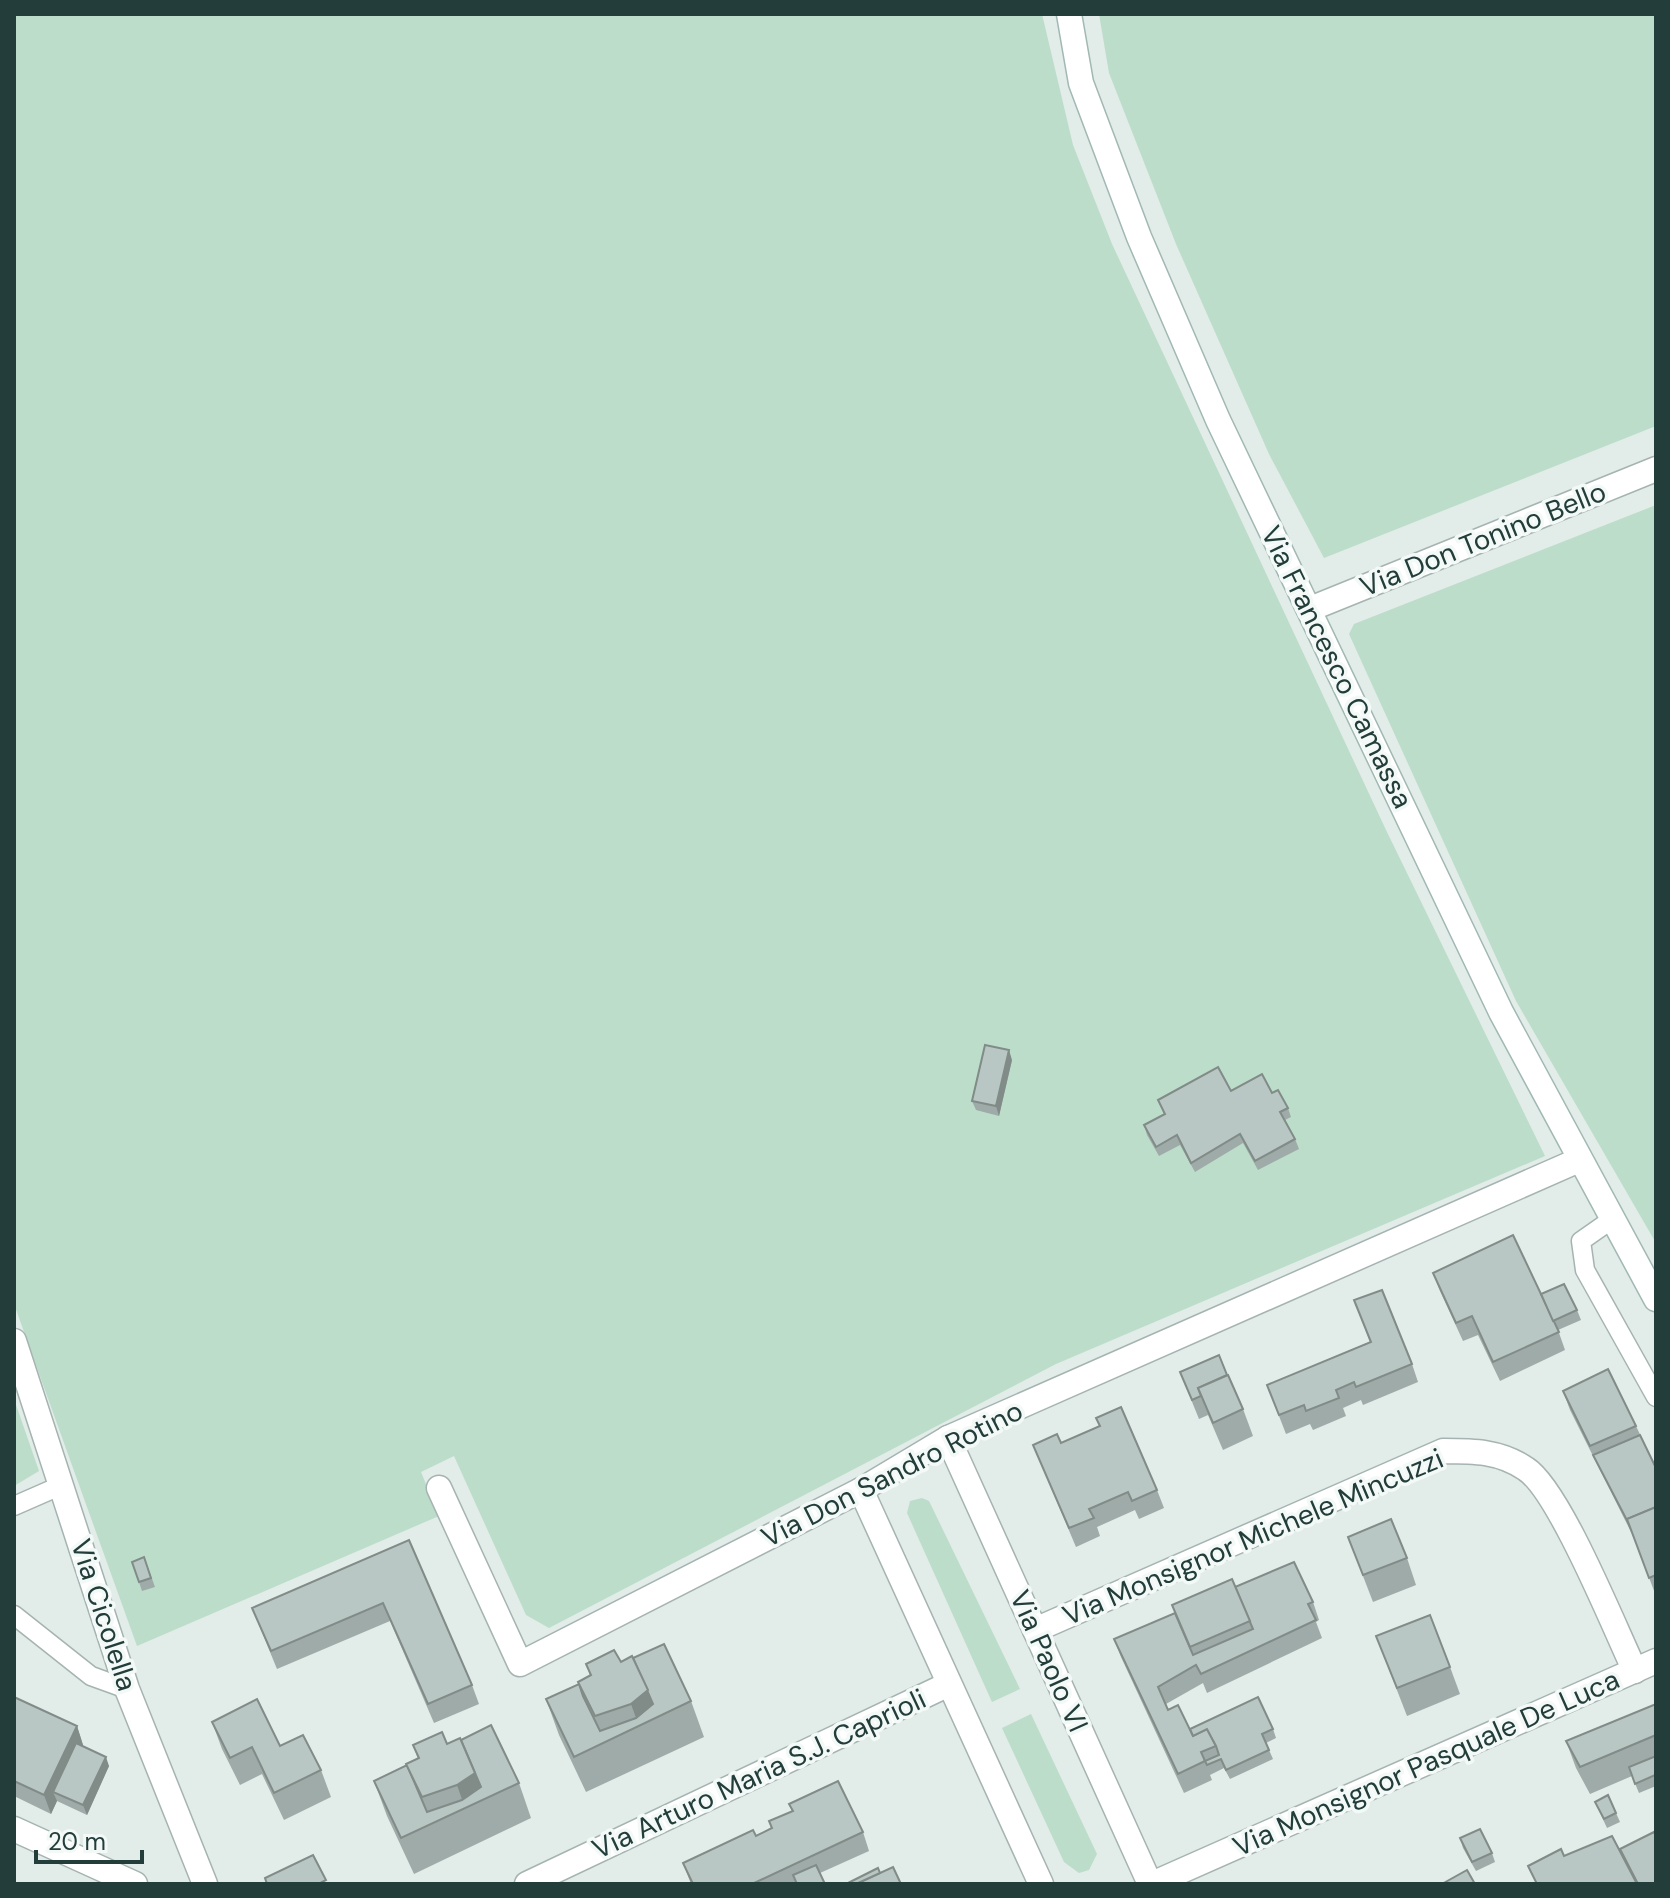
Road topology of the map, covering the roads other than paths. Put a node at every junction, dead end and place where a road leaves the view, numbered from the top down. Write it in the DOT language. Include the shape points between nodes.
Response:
graph roads {
  1 [pos="1069,14"];
  2 [pos="1656,469"];
  3 [pos="1310,609"];
  4 [pos="1579,1160"];
  5 [pos="1611,1220"];
  6 [pos="1656,1299"];
  7 [pos="14,1341"];
  8 [pos="1656,1397"];
  9 [pos="948,1438"];
  10 [pos="62,1485"];
  11 [pos="439,1488"];
  12 [pos="861,1490"];
  13 [pos="14,1506"];
  14 [pos="14,1615"];
  15 [pos="1035,1630"];
  16 [pos="1645,1666"];
  17 [pos="949,1684"];
  18 [pos="127,1689"];
  19 [pos="14,1829"];
  20 [pos="135,1884"];
  21 [pos="205,1884"];
  22 [pos="527,1884"];
  23 [pos="1041,1884"];
  24 [pos="1151,1884"];
  1 -- 3 [label="street, Via Francesco Camassa" via="1081,83 1139,237 1218,420"];
  2 -- 3 [label="street, Via Don Tonino Bello"];
  3 -- 4 [label="street, Via Francesco Camassa" via="1501,1012"];
  4 -- 5 [label="street, Via Francesco Camassa"];
  4 -- 9 [label="street, Via Don Sandro Rotino"];
  5 -- 6 [label="street, Via Francesco Camassa"];
  5 -- 8 [label="lane" via="1581,1241 1585,1270"];
  7 -- 10 [label="street, Via Cicolella"];
  9 -- 12 [label="street, Via Don Sandro Rotino"];
  9 -- 15 [label="street, Via Paolo VI"];
  10 -- 13 [label="lane"];
  10 -- 18 [label="street, Via Cicolella"];
  11 -- 12 [label="street, Via Don Sandro Rotino" via="520,1664"];
  12 -- 17 [label="street"];
  14 -- 18 [label="lane" via="91,1676"];
  15 -- 16 [label="street, Via Monsignor Michele Mincuzzi" via="1443,1451 1486,1451 1528,1469 1551,1496"];
  15 -- 24 [label="street, Via Paolo VI"];
  16 -- 24 [label="street, Via Monsignor Pasquale De Luca"];
  17 -- 22 [label="street, Via Arturo Maria S.J. Caprioli"];
  17 -- 23 [label="street"];
  18 -- 21 [label="street, Via Cicolella"];
  19 -- 20 [label="street"];
}
